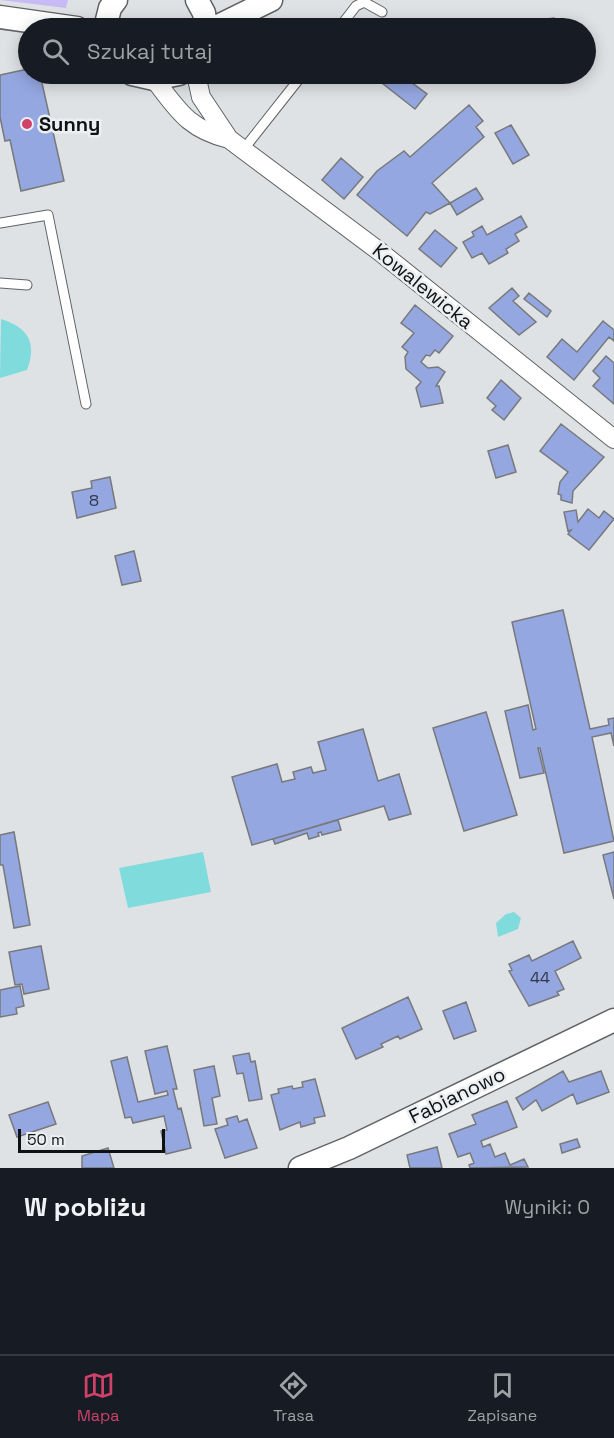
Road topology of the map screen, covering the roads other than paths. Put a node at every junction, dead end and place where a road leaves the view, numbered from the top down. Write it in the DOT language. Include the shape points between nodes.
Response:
graph roads {
  1 [pos="116,0"];
  2 [pos="197,0"];
  3 [pos="271,0"];
  4 [pos="382,12"];
  5 [pos="0,17"];
  6 [pos="108,18"];
  7 [pos="205,18"];
  8 [pos="234,18"];
  9 [pos="347,18"];
  10 [pos="18,21"];
  11 [pos="151,84"];
  12 [pos="198,84"];
  13 [pos="293,84"];
  14 [pos="236,144"];
  15 [pos="0,223"];
  16 [pos="0,283"];
  17 [pos="27,285"];
  18 [pos="86,404"];
  19 [pos="614,439"];
  20 [pos="614,1020"];
  21 [pos="300,1168"];
  1 -- 6 [label="street"];
  2 -- 7 [label="street"];
  3 -- 8 [label="street"];
  4 -- 9 [label="lane" via="364,2"];
  5 -- 10 [label="street"];
  11 -- 14 [label="street, Kowalewicka" via="181,116"];
  12 -- 14 [label="street, Kowalewicka" via="201,97"];
  13 -- 14 [label="lane"];
  14 -- 19 [label="street, Kowalewicka" via="379,251"];
  15 -- 18 [label="lane" via="48,215"];
  16 -- 17 [label="lane"];
  20 -- 21 [label="street, Fabianowo"];
}
